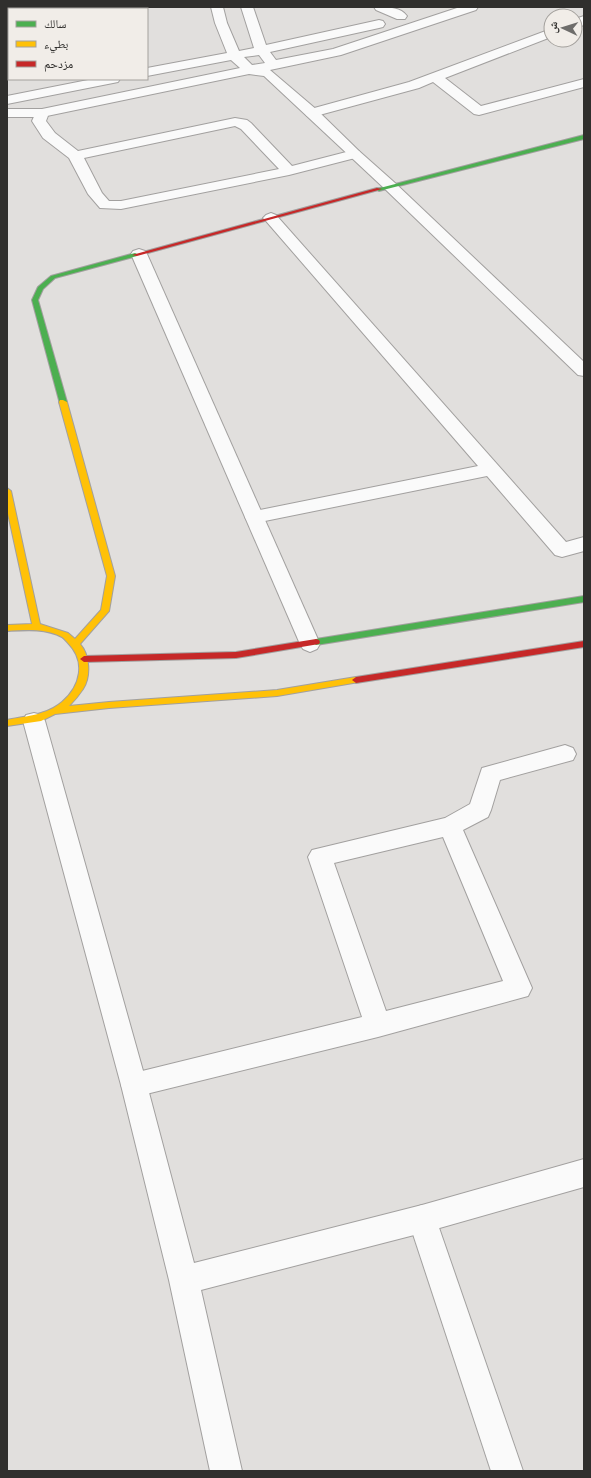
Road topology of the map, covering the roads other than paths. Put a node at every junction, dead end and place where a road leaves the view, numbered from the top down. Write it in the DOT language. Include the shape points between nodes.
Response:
graph roads {
  1 [pos="217,7"];
  2 [pos="247,7"];
  3 [pos="380,7"];
  4 [pos="472,7"];
  5 [pos="414,12"];
  6 [pos="396,18"];
  7 [pos="408,28"];
  8 [pos="543,36"];
  9 [pos="261,49"];
  10 [pos="234,55"];
  11 [pos="271,69"];
  12 [pos="250,70"];
  13 [pos="148,72"];
  14 [pos="435,77"];
  15 [pos="109,80"];
  16 [pos="584,83"];
  17 [pos="9,107"];
  18 [pos="42,113"];
  19 [pos="312,113"];
  20 [pos="584,137"];
  21 [pos="354,154"];
  22 [pos="75,156"];
  23 [pos="289,171"];
  24 [pos="390,186"];
  25 [pos="272,218"];
  26 [pos="139,254"];
  27 [pos="584,371"];
  28 [pos="492,469"];
  29 [pos="7,491"];
  30 [pos="255,517"];
  31 [pos="584,544"];
  32 [pos="584,599"];
  33 [pos="36,625"];
  34 [pos="7,628"];
  35 [pos="76,643"];
  36 [pos="310,644"];
  37 [pos="584,644"];
  38 [pos="84,659"];
  39 [pos="45,716"];
  40 [pos="7,723"];
  41 [pos="565,754"];
  42 [pos="450,826"];
  43 [pos="378,1025"];
  44 [pos="134,1084"];
  45 [pos="584,1173"];
  46 [pos="422,1219"];
  47 [pos="184,1280"];
  48 [pos="226,1471"];
  49 [pos="507,1471"];
  1 -- 10 [label="street"];
  2 -- 9 [label="street"];
  3 -- 6 [label="street"];
  4 -- 7 [label="street"];
  5 -- 6 [label="street"];
  6 -- 7 [label="street"];
  6 -- 9 [label="street" via="294,44"];
  7 -- 11 [label="street" via="336,52"];
  8 -- 14 [label="street"];
  9 -- 10 [label="street"];
  9 -- 11 [label="street"];
  10 -- 12 [label="street"];
  10 -- 13 [label="street"];
  11 -- 12 [label="street"];
  11 -- 19 [label="street"];
  12 -- 18 [label="street"];
  14 -- 16 [label="street" via="479,111"];
  14 -- 19 [label="street"];
  15 -- 17 [label="street"];
  17 -- 18 [label="street"];
  18 -- 22 [label="street" via="39,121 44,131"];
  19 -- 21 [label="street"];
  20 -- 24 [label="street"];
  21 -- 23 [label="street"];
  21 -- 24 [label="street"];
  22 -- 23 [label="street" via="235,122 246,126"];
  22 -- 23 [label="street" via="98,199 105,205 121,205"];
  24 -- 25 [label="street"];
  24 -- 27 [label="street"];
  25 -- 26 [label="street"];
  25 -- 28 [label="street"];
  26 -- 30 [label="street"];
  26 -- 35 [label="street" via="53,277 40,288 35,300 110,576 105,611"];
  28 -- 30 [label="street"];
  28 -- 31 [label="street" via="562,550"];
  29 -- 33 [label="street"];
  30 -- 36 [label="street"];
  32 -- 36 [label="street"];
  33 -- 34 [label="street"];
  33 -- 35 [label="street" via="66,634"];
  35 -- 38 [label="street"];
  36 -- 38 [label="street" via="236,655"];
  37 -- 39 [label="street" via="277,692 109,705"];
  38 -- 39 [label="street" via="84,678 74,696"];
  39 -- 40 [label="street"];
  39 -- 44 [label="street"];
  41 -- 42 [label="street" via="490,774 480,810"];
  42 -- 43 [label="street" via="320,857"];
  42 -- 43 [label="street" via="519,988"];
  43 -- 44 [label="street"];
  44 -- 47 [label="street"];
  45 -- 46 [label="street"];
  46 -- 47 [label="street"];
  46 -- 49 [label="street"];
  47 -- 48 [label="street"];
}
